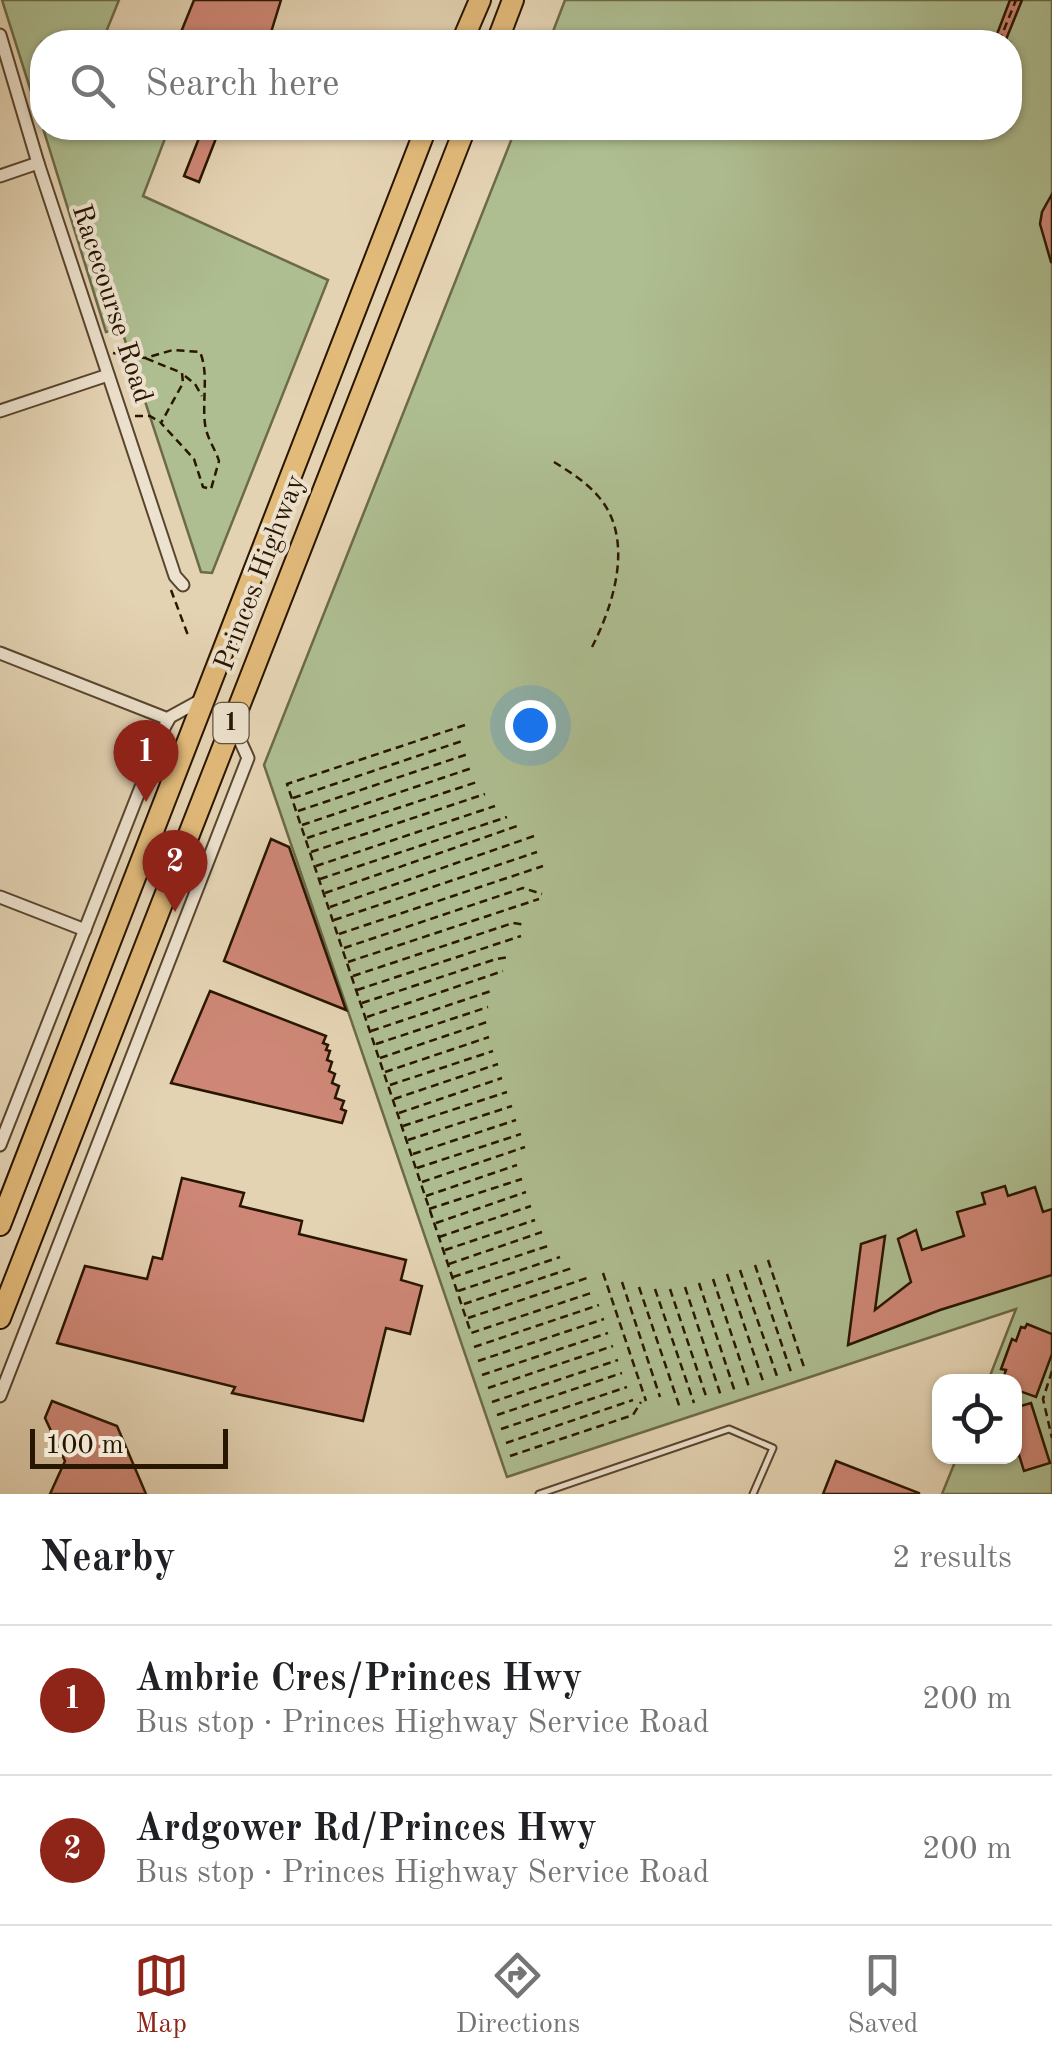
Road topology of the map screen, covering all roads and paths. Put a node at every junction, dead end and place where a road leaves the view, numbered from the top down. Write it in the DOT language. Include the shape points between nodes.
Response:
graph roads {
  1 [pos="480,0"];
  2 [pos="513,0"];
  3 [pos="1016,0"];
  4 [pos="467,30"];
  5 [pos="502,30"];
  6 [pos="1004,30"];
  7 [pos="0,36"];
  8 [pos="30,136"];
  9 [pos="31,140"];
  10 [pos="421,140"];
  11 [pos="460,140"];
  12 [pos="38,163"];
  13 [pos="0,176"];
  14 [pos="100,353"];
  15 [pos="145,358"];
  16 [pos="182,373"];
  17 [pos="108,375"];
  18 [pos="202,397"];
  19 [pos="0,411"];
  20 [pos="122,416"];
  21 [pos="161,423"];
  22 [pos="554,462"];
  23 [pos="176,585"];
  24 [pos="189,638"];
  25 [pos="592,647"];
  26 [pos="0,653"];
  27 [pos="205,698"];
  28 [pos="168,719"];
  29 [pos="231,722"];
  30 [pos="465,725"];
  31 [pos="465,740"];
  32 [pos="468,754"];
  33 [pos="472,768"];
  34 [pos="477,782"];
  35 [pos="485,794"];
  36 [pos="292,798"];
  37 [pos="495,806"];
  38 [pos="296,812"];
  39 [pos="508,817"];
  40 [pos="301,825"];
  41 [pos="520,825"];
  42 [pos="537,835"];
  43 [pos="305,839"];
  44 [pos="310,852"];
  45 [pos="538,852"];
  46 [pos="314,866"];
  47 [pos="543,866"];
  48 [pos="319,880"];
  49 [pos="324,894"];
  50 [pos="0,898"];
  51 [pos="328,907"];
  52 [pos="333,921"];
  53 [pos="526,925"];
  54 [pos="85,930"];
  55 [pos="337,934"];
  56 [pos="521,936"];
  57 [pos="342,949"];
  58 [pos="510,957"];
  59 [pos="347,963"];
  60 [pos="503,972"];
  61 [pos="351,976"];
  62 [pos="356,990"];
  63 [pos="494,990"];
  64 [pos="360,1004"];
  65 [pos="488,1007"];
  66 [pos="365,1018"];
  67 [pos="487,1022"];
  68 [pos="370,1031"];
  69 [pos="489,1037"];
  70 [pos="374,1045"];
  71 [pos="493,1051"];
  72 [pos="379,1058"];
  73 [pos="498,1064"];
  74 [pos="384,1072"];
  75 [pos="502,1078"];
  76 [pos="388,1086"];
  77 [pos="507,1092"];
  78 [pos="393,1100"];
  79 [pos="512,1106"];
  80 [pos="397,1113"];
  81 [pos="516,1120"];
  82 [pos="402,1126"];
  83 [pos="521,1134"];
  84 [pos="407,1141"];
  85 [pos="0,1144"];
  86 [pos="526,1147"];
  87 [pos="411,1155"];
  88 [pos="517,1165"];
  89 [pos="416,1169"];
  90 [pos="522,1178"];
  91 [pos="420,1182"];
  92 [pos="526,1192"];
  93 [pos="425,1196"];
  94 [pos="531,1206"];
  95 [pos="430,1209"];
  96 [pos="535,1220"];
  97 [pos="434,1223"];
  98 [pos="0,1224"];
  99 [pos="542,1232"];
  100 [pos="439,1237"];
  101 [pos="551,1245"];
  102 [pos="444,1250"];
  103 [pos="560,1257"];
  104 [pos="768,1260"];
  105 [pos="448,1264"];
  106 [pos="755,1265"];
  107 [pos="572,1268"];
  108 [pos="740,1270"];
  109 [pos="8,1271"];
  110 [pos="603,1274"];
  111 [pos="727,1274"];
  112 [pos="590,1277"];
  113 [pos="452,1278"];
  114 [pos="713,1279"];
  115 [pos="622,1282"];
  116 [pos="699,1284"];
  117 [pos="639,1287"];
  118 [pos="685,1287"];
  119 [pos="670,1289"];
  120 [pos="655,1290"];
  121 [pos="457,1291"];
  122 [pos="594,1292"];
  123 [pos="462,1305"];
  124 [pos="599,1306"];
  125 [pos="0,1316"];
  126 [pos="466,1319"];
  127 [pos="604,1319"];
  128 [pos="608,1333"];
  129 [pos="613,1346"];
  130 [pos="474,1347"];
  131 [pos="618,1360"];
  132 [pos="478,1361"];
  133 [pos="805,1370"];
  134 [pos="1052,1371"];
  135 [pos="622,1374"];
  136 [pos="482,1375"];
  137 [pos="792,1375"];
  138 [pos="778,1379"];
  139 [pos="764,1384"];
  140 [pos="627,1387"];
  141 [pos="749,1387"];
  142 [pos="488,1388"];
  143 [pos="736,1392"];
  144 [pos="0,1396"];
  145 [pos="721,1396"];
  146 [pos="660,1397"];
  147 [pos="633,1400"];
  148 [pos="707,1400"];
  149 [pos="492,1402"];
  150 [pos="694,1403"];
  151 [pos="680,1408"];
  152 [pos="497,1416"];
  153 [pos="501,1429"];
  154 [pos="1052,1438"];
  155 [pos="506,1443"];
  156 [pos="510,1456"];
  157 [pos="539,1494"];
  158 [pos="753,1494"];
  1 -- 4 [label="highway"];
  2 -- 5 [label="highway"];
  3 -- 6 [label="path"];
  7 -- 8 [label="street, Racecourse Road"];
  9 -- 12 [label="street, Racecourse Road"];
  10 -- 27 [label="highway, Princes Highway / 1"];
  11 -- 29 [label="highway, Princes Highway / 1"];
  12 -- 13 [label="street"];
  12 -- 14 [label="street, Racecourse Road"];
  14 -- 15 [label="path"];
  14 -- 17 [label="street, Racecourse Road"];
  15 -- 16 [label="path"];
  15 -- 18 [label="path" via="200,352 206,363"];
  16 -- 18 [label="path"];
  16 -- 21 [label="path"];
  17 -- 19 [label="street"];
  17 -- 20 [label="street, Racecourse Road"];
  18 -- 21 [label="path" via="208,441 220,462 211,489"];
  20 -- 21 [label="path"];
  20 -- 23 [label="street, Racecourse Road"];
  22 -- 25 [label="path" via="599,497 613,528 616,588"];
  23 -- 24 [label="path"];
  26 -- 28 [label="street"];
  27 -- 28 [label="street"];
  27 -- 98 [label="highway, Princes Highway / 1"];
  28 -- 54 [label="street"];
  29 -- 109 [label="highway, Princes Highway / 1"];
  29 -- 144 [label="street" via="248,758"];
  30 -- 36 [label="path" via="287,784"];
  31 -- 36 [label="path"];
  32 -- 38 [label="path"];
  33 -- 40 [label="path"];
  34 -- 43 [label="path"];
  35 -- 44 [label="path"];
  36 -- 38 [label="path"];
  37 -- 46 [label="path"];
  38 -- 40 [label="path"];
  39 -- 48 [label="path"];
  40 -- 43 [label="path"];
  41 -- 49 [label="path"];
  42 -- 51 [label="path"];
  43 -- 44 [label="path"];
  44 -- 46 [label="path"];
  45 -- 52 [label="path"];
  46 -- 48 [label="path"];
  47 -- 55 [label="path"];
  48 -- 49 [label="path"];
  49 -- 51 [label="path"];
  50 -- 54 [label="street"];
  51 -- 52 [label="path"];
  52 -- 55 [label="path"];
  53 -- 61 [label="path" via="513,923"];
  54 -- 85 [label="street"];
  55 -- 57 [label="path"];
  56 -- 62 [label="path"];
  57 -- 59 [label="path"];
  57 -- 59 [label="path" via="523,888 541,896"];
  58 -- 64 [label="path"];
  59 -- 61 [label="path"];
  60 -- 66 [label="path"];
  61 -- 62 [label="path"];
  62 -- 64 [label="path"];
  63 -- 68 [label="path"];
  64 -- 66 [label="path"];
  65 -- 70 [label="path"];
  66 -- 68 [label="path"];
  67 -- 72 [label="path"];
  68 -- 70 [label="path"];
  69 -- 74 [label="path"];
  70 -- 72 [label="path"];
  71 -- 76 [label="path"];
  72 -- 74 [label="path"];
  73 -- 78 [label="path"];
  74 -- 76 [label="path"];
  75 -- 80 [label="path"];
  76 -- 78 [label="path"];
  77 -- 82 [label="path"];
  78 -- 80 [label="path"];
  79 -- 84 [label="path"];
  80 -- 82 [label="path"];
  81 -- 87 [label="path"];
  82 -- 84 [label="path"];
  83 -- 89 [label="path"];
  84 -- 87 [label="path"];
  86 -- 91 [label="path"];
  87 -- 89 [label="path"];
  88 -- 93 [label="path"];
  89 -- 91 [label="path"];
  90 -- 95 [label="path"];
  91 -- 93 [label="path"];
  92 -- 97 [label="path"];
  93 -- 95 [label="path"];
  94 -- 100 [label="path"];
  95 -- 97 [label="path"];
  96 -- 102 [label="path"];
  97 -- 100 [label="path"];
  99 -- 105 [label="path"];
  100 -- 102 [label="path"];
  101 -- 113 [label="path"];
  102 -- 105 [label="path"];
  103 -- 121 [label="path"];
  104 -- 133 [label="path"];
  105 -- 113 [label="path"];
  106 -- 137 [label="path"];
  107 -- 123 [label="path"];
  108 -- 138 [label="path"];
  109 -- 125 [label="highway, Princes Highway / 1"];
  110 -- 156 [label="path" via="643,1401 633,1416"];
  111 -- 139 [label="path"];
  112 -- 126 [label="path"];
  113 -- 121 [label="path"];
  114 -- 141 [label="path"];
  115 -- 146 [label="path"];
  116 -- 143 [label="path"];
  117 -- 151 [label="path"];
  118 -- 145 [label="path"];
  119 -- 148 [label="path"];
  120 -- 150 [label="path"];
  121 -- 123 [label="path"];
  122 -- 126 [label="path" via="471,1333"];
  123 -- 126 [label="path"];
  124 -- 130 [label="path"];
  127 -- 132 [label="path"];
  128 -- 136 [label="path"];
  129 -- 142 [label="path"];
  131 -- 149 [label="path"];
  134 -- 154 [label="path" via="1043,1399"];
  135 -- 152 [label="path"];
  140 -- 153 [label="path"];
  147 -- 155 [label="path"];
  157 -- 158 [label="lane" via="729,1429 772,1448"];
}
